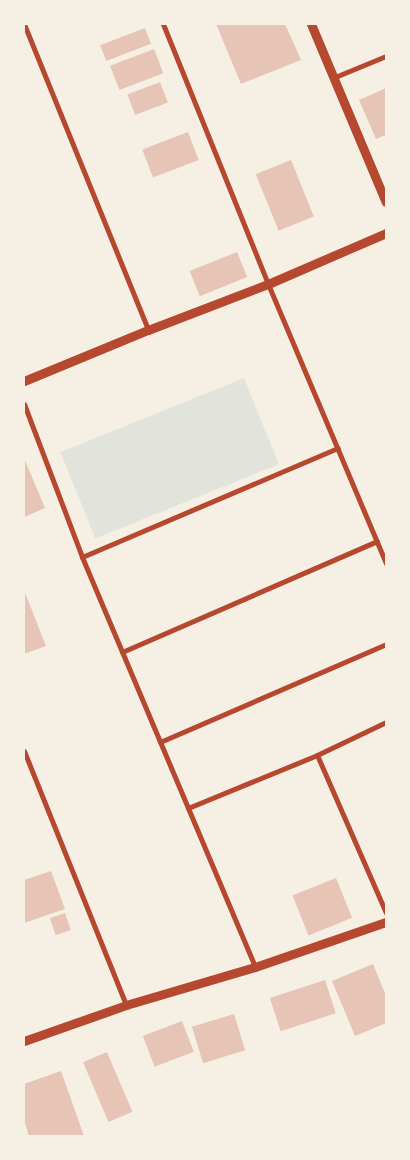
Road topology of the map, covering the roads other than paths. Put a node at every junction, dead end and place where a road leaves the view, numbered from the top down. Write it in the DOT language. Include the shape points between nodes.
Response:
graph roads {
  1 [pos="24,24"];
  2 [pos="163,24"];
  3 [pos="311,24"];
  4 [pos="386,56"];
  5 [pos="335,77"];
  6 [pos="386,202"];
  7 [pos="386,233"];
  8 [pos="268,284"];
  9 [pos="148,330"];
  10 [pos="24,381"];
  11 [pos="24,404"];
  12 [pos="338,448"];
  13 [pos="377,541"];
  14 [pos="82,557"];
  15 [pos="386,564"];
  16 [pos="386,644"];
  17 [pos="122,652"];
  18 [pos="386,722"];
  19 [pos="160,742"];
  20 [pos="24,751"];
  21 [pos="317,755"];
  22 [pos="188,808"];
  23 [pos="386,913"];
  24 [pos="386,922"];
  25 [pos="255,967"];
  26 [pos="126,1005"];
  27 [pos="24,1040"];
  1 -- 9 [label="street"];
  2 -- 8 [label="street"];
  3 -- 5 [label="street"];
  4 -- 5 [label="street"];
  5 -- 6 [label="street"];
  7 -- 8 [label="street"];
  8 -- 9 [label="street"];
  8 -- 12 [label="street"];
  9 -- 10 [label="street"];
  11 -- 14 [label="street"];
  12 -- 13 [label="street"];
  12 -- 14 [label="street"];
  13 -- 15 [label="street"];
  13 -- 17 [label="street"];
  14 -- 17 [label="street"];
  16 -- 19 [label="street"];
  17 -- 19 [label="street"];
  18 -- 21 [label="street"];
  19 -- 22 [label="street"];
  20 -- 26 [label="street"];
  21 -- 22 [label="street"];
  21 -- 23 [label="street"];
  22 -- 25 [label="street"];
  24 -- 25 [label="street"];
  25 -- 26 [label="street"];
  26 -- 27 [label="street"];
}
